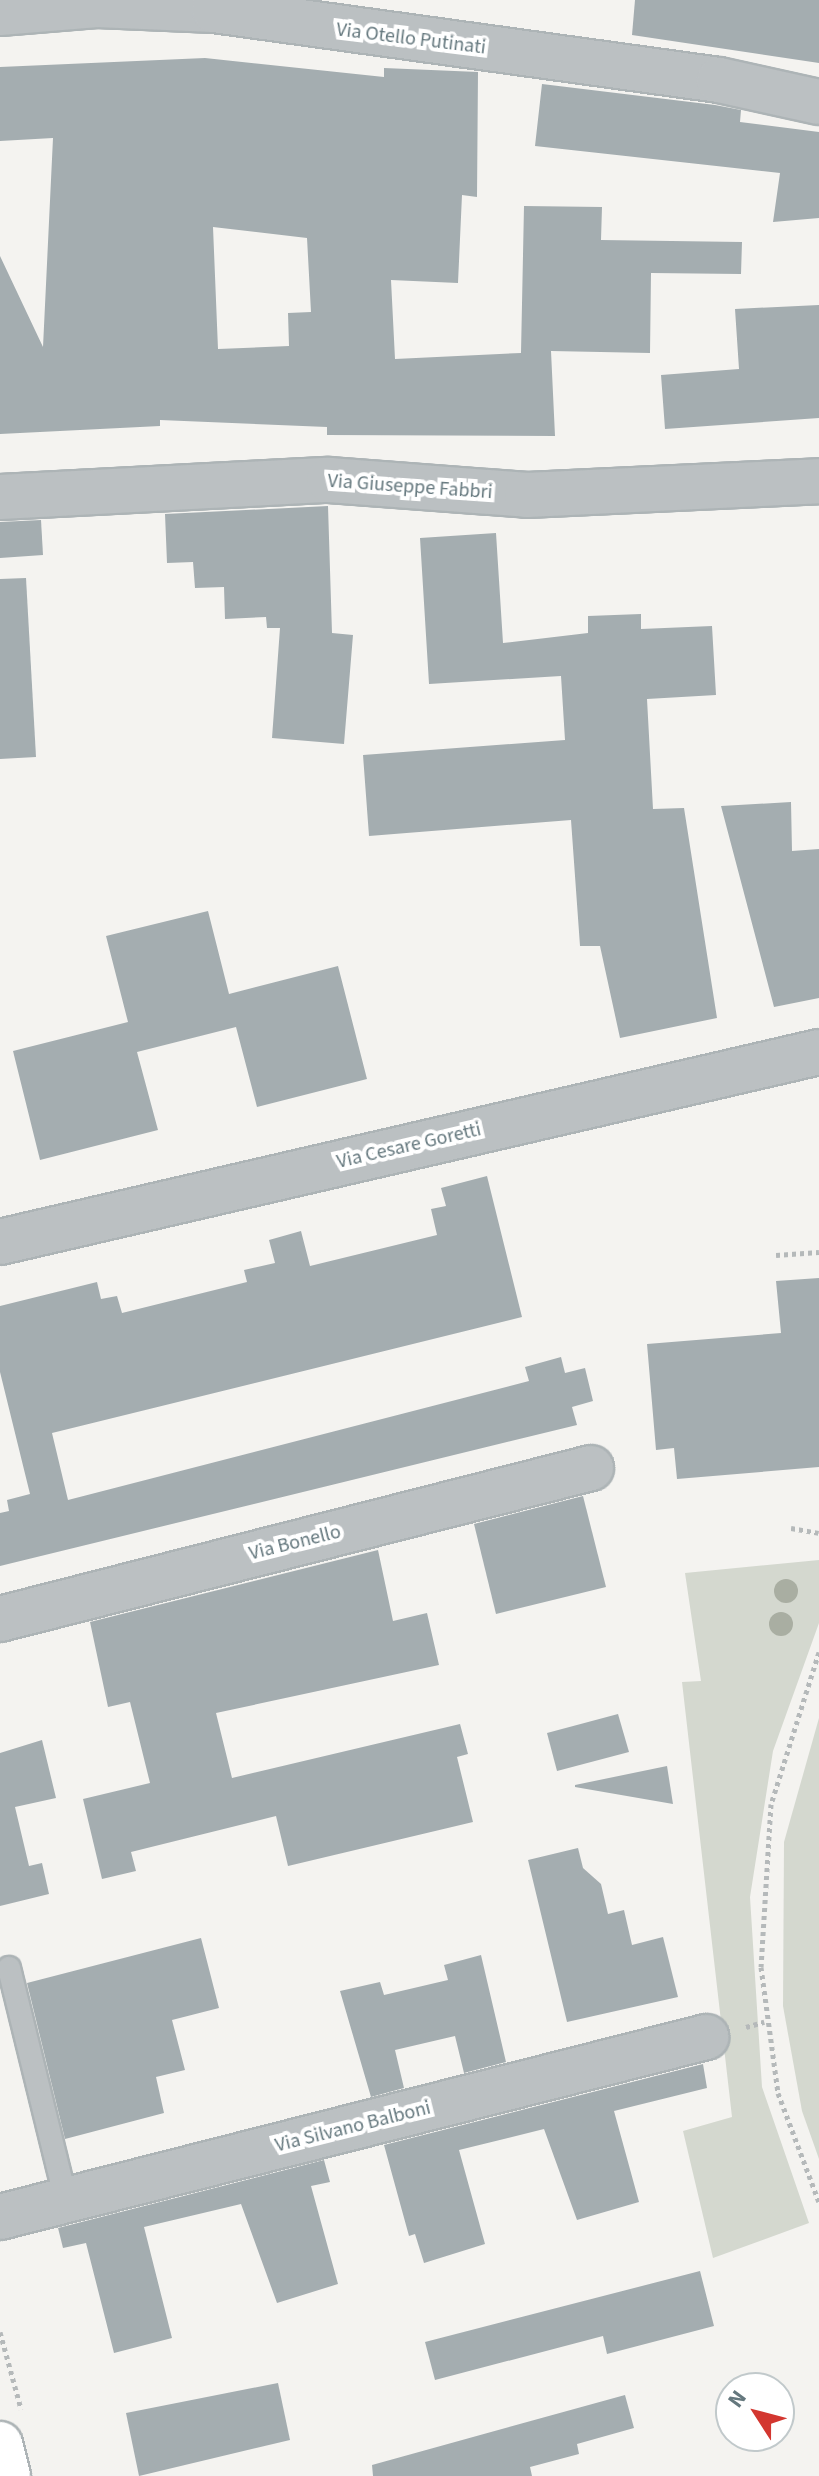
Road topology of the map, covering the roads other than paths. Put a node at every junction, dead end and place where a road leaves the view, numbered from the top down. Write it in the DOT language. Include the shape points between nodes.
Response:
graph roads {
  1 [pos="0,13"];
  2 [pos="819,102"];
  3 [pos="819,481"];
  4 [pos="0,497"];
  5 [pos="819,1052"];
  6 [pos="0,1242"];
  7 [pos="591,1468"];
  8 [pos="0,1619"];
  9 [pos="9,1968"];
  10 [pos="706,2037"];
  11 [pos="66,2200"];
  12 [pos="0,2217"];
  13 [pos="0,2444"];
  14 [pos="8,2476"];
  1 -- 2 [label="street, Via Otello Putinati" via="97,5 214,10 719,80"];
  3 -- 4 [label="street, Via Giuseppe Fabbri" via="527,495 329,480"];
  5 -- 6 [label="street, Via Cesare Goretti"];
  7 -- 8 [label="street, Via Bonello"];
  9 -- 11 [label="lane"];
  10 -- 11 [label="street, Via Silvano Balboni"];
  11 -- 12 [label="street, Via Silvano Balboni"];
  13 -- 14 [label="street"];
}
